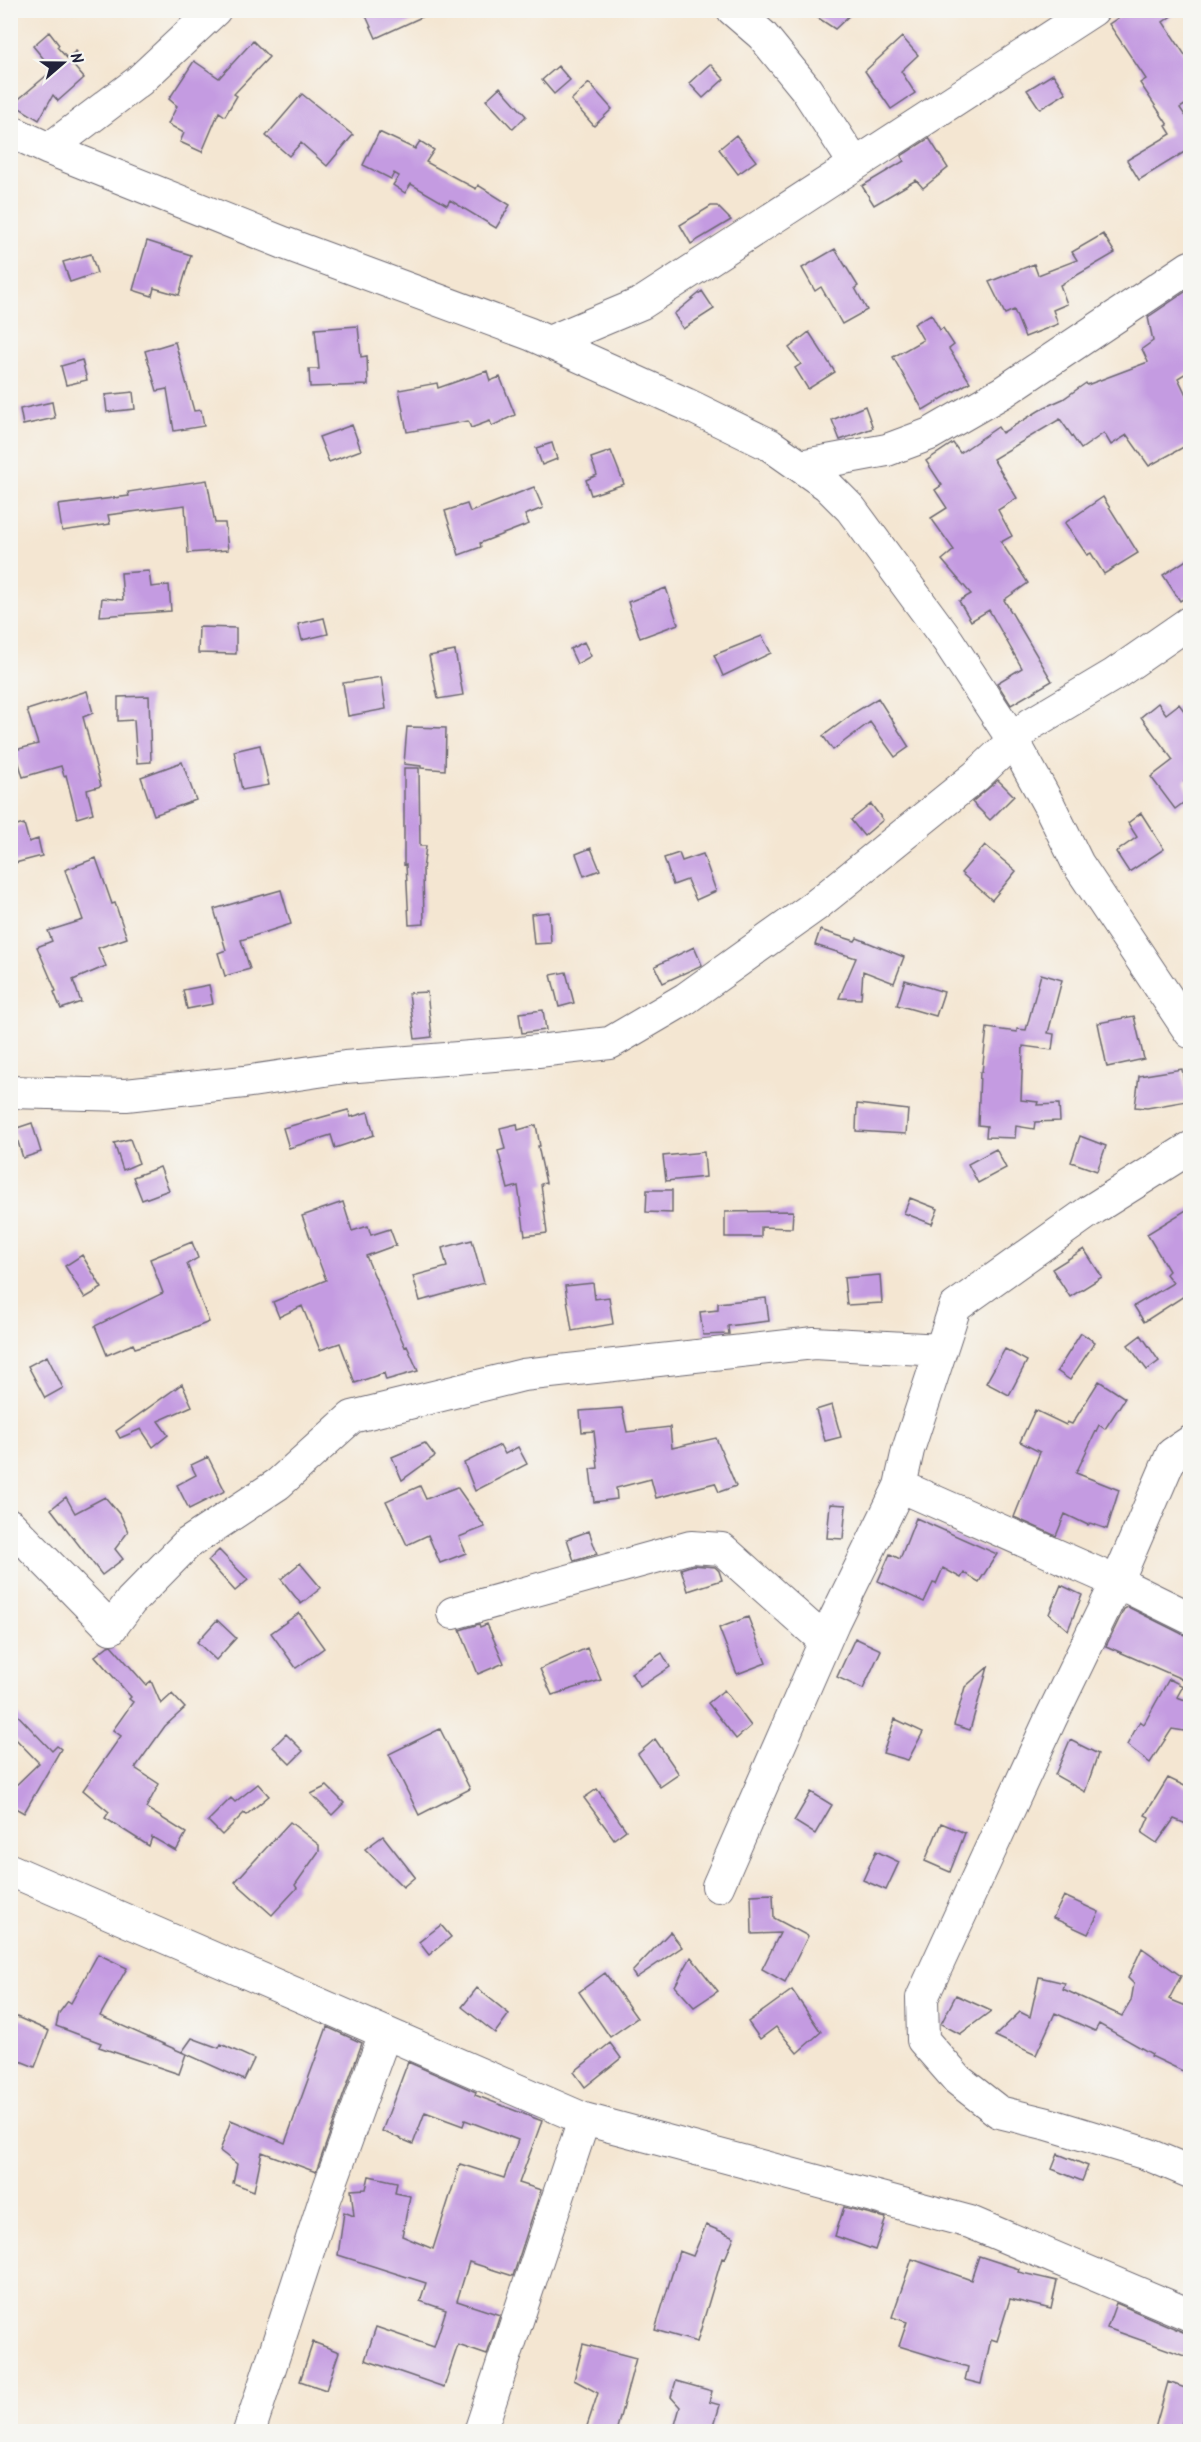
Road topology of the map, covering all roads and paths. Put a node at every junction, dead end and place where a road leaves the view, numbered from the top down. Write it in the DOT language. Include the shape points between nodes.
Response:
graph roads {
  1 [pos="215,10"];
  2 [pos="733,10"];
  3 [pos="1093,10"];
  4 [pos="10,131"];
  5 [pos="49,149"];
  6 [pos="855,164"];
  7 [pos="1191,267"];
  8 [pos="549,342"];
  9 [pos="800,466"];
  10 [pos="1191,622"];
  11 [pos="1013,740"];
  12 [pos="1191,1032"];
  13 [pos="10,1092"];
  14 [pos="1191,1148"];
  15 [pos="941,1350"];
  16 [pos="1191,1442"];
  17 [pos="900,1486"];
  18 [pos="10,1525"];
  19 [pos="1117,1582"];
  20 [pos="453,1613"];
  21 [pos="1191,1618"];
  22 [pos="825,1641"];
  23 [pos="10,1870"];
  24 [pos="718,1886"];
  25 [pos="386,2033"];
  26 [pos="584,2120"];
  27 [pos="1191,2172"];
  28 [pos="1191,2314"];
  29 [pos="249,2432"];
  30 [pos="480,2432"];
  1 -- 5 [label="street" via="139,81"];
  2 -- 6 [label="street" via="762,35 806,88"];
  3 -- 6 [label="street"];
  4 -- 5 [label="street"];
  5 -- 8 [label="street" via="284,243"];
  6 -- 8 [label="street" via="642,303"];
  7 -- 9 [label="street" via="1003,392 930,434 887,450"];
  8 -- 9 [label="street" via="770,446"];
  9 -- 11 [label="street" via="851,509 948,641"];
  10 -- 11 [label="street" via="1031,724"];
  11 -- 12 [label="street" via="1078,864"];
  11 -- 13 [label="street" via="976,776 815,906 685,999 610,1043 345,1067 126,1095"];
  14 -- 15 [label="street" via="1090,1211 955,1307"];
  15 -- 17 [label="street"];
  15 -- 18 [label="street" via="814,1343 534,1374 352,1417 278,1484 188,1544 131,1601 111,1628"];
  16 -- 19 [label="street" via="1172,1454"];
  17 -- 19 [label="street"];
  17 -- 22 [label="street"];
  19 -- 21 [label="street"];
  19 -- 27 [label="street" via="922,1998 923,2040 958,2080 999,2112 1136,2151"];
  20 -- 22 [label="street" via="691,1547 722,1549"];
  22 -- 24 [label="street"];
  23 -- 25 [label="street"];
  25 -- 26 [label="street"];
  25 -- 29 [label="street" via="325,2199"];
  26 -- 28 [label="street" via="970,2222"];
  26 -- 30 [label="street"];
}
